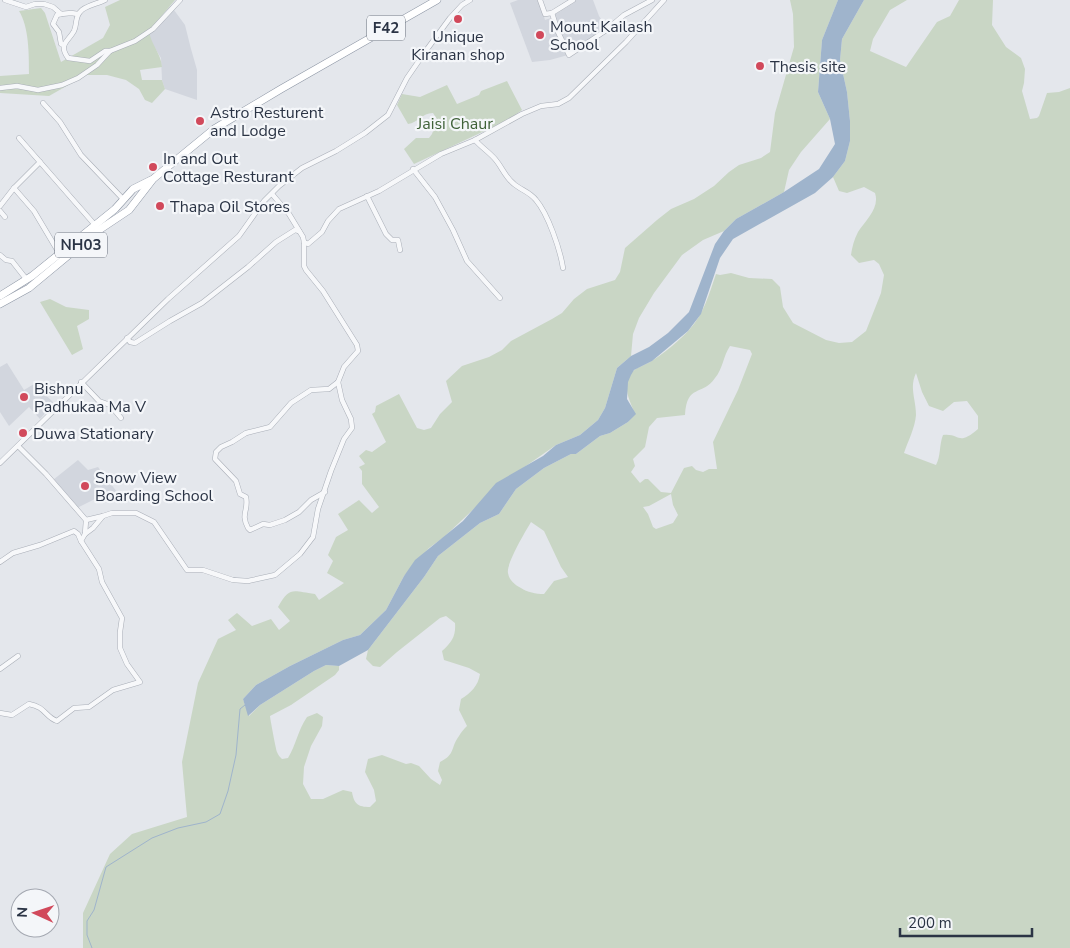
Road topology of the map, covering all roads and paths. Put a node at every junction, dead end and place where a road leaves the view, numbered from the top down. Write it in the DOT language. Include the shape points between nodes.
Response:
graph roads {
  1 [pos="5,0"];
  2 [pos="105,0"];
  3 [pos="180,0"];
  4 [pos="437,0"];
  5 [pos="540,0"];
  6 [pos="573,0"];
  7 [pos="652,0"];
  8 [pos="664,0"];
  9 [pos="468,1"];
  10 [pos="552,13"];
  11 [pos="61,14"];
  12 [pos="78,14"];
  13 [pos="64,45"];
  14 [pos="110,51"];
  15 [pos="336,57"];
  16 [pos="0,88"];
  17 [pos="43,103"];
  18 [pos="19,138"];
  19 [pos="475,140"];
  20 [pos="40,162"];
  21 [pos="413,170"];
  22 [pos="153,179"];
  23 [pos="14,188"];
  24 [pos="272,194"];
  25 [pos="367,196"];
  26 [pos="123,199"];
  27 [pos="0,206"];
  28 [pos="0,211"];
  29 [pos="5,217"];
  30 [pos="95,225"];
  31 [pos="299,231"];
  32 [pos="304,242"];
  33 [pos="400,250"];
  34 [pos="59,253"];
  35 [pos="0,255"];
  36 [pos="564,268"];
  37 [pos="27,280"];
  38 [pos="0,291"];
  39 [pos="10,291"];
  40 [pos="0,296"];
  41 [pos="500,298"];
  42 [pos="0,304"];
  43 [pos="127,338"];
  44 [pos="81,382"];
  45 [pos="338,382"];
  46 [pos="121,418"];
  47 [pos="18,446"];
  48 [pos="0,463"];
  49 [pos="325,492"];
  50 [pos="103,516"];
  51 [pos="86,520"];
  52 [pos="85,534"];
  53 [pos="81,541"];
  54 [pos="0,562"];
  55 [pos="18,656"];
  56 [pos="0,669"];
  57 [pos="0,713"];
  1 -- 11 [label="street" via="26,7 44,4"];
  2 -- 12 [label="street" via="80,10"];
  3 -- 14 [label="street" via="153,29"];
  4 -- 15 [label="highway, F42"];
  5 -- 10 [label="street" via="545,14"];
  6 -- 10 [label="street"];
  7 -- 10 [label="street" via="570,55"];
  8 -- 19 [label="street" via="569,98 522,114"];
  9 -- 24 [label="street" via="450,18 424,52 388,115 336,152 302,168"];
  11 -- 12 [label="street"];
  11 -- 13 [label="street" via="53,24 59,32 60,44"];
  12 -- 13 [label="street" via="74,31"];
  13 -- 14 [label="street" via="64,53 75,60 90,61 105,50"];
  14 -- 16 [label="street" via="90,70 62,84 38,90 17,86"];
  15 -- 22 [label="highway, NH03" via="214,129"];
  17 -- 26 [label="street" via="81,155"];
  18 -- 20 [label="street"];
  19 -- 21 [label="street"];
  19 -- 36 [label="street" via="495,159 514,185 537,200 550,224"];
  20 -- 23 [label="street"];
  20 -- 30 [label="street"];
  21 -- 25 [label="street"];
  21 -- 41 [label="street" via="454,230 467,261"];
  22 -- 26 [label="highway" via="137,186"];
  22 -- 42 [label="highway, NH03" via="129,210 99,230 29,288"];
  23 -- 27 [label="street"];
  23 -- 34 [label="street" via="34,211"];
  24 -- 31 [label="street"];
  24 -- 43 [label="street" via="239,236"];
  25 -- 32 [label="street" via="339,209 322,232 308,244"];
  25 -- 33 [label="street" via="386,234 392,240 398,240"];
  26 -- 30 [label="highway"];
  28 -- 29 [label="street"];
  30 -- 34 [label="highway"];
  31 -- 32 [label="street"];
  31 -- 43 [label="street" via="295,230 276,242 202,303 135,343"];
  32 -- 45 [label="street" via="304,266 357,345 358,352 344,367"];
  34 -- 37 [label="highway"];
  35 -- 37 [label="street" via="12,261"];
  37 -- 39 [label="highway"];
  38 -- 39 [label="street"];
  39 -- 40 [label="highway"];
  43 -- 44 [label="street"];
  44 -- 46 [label="street"];
  44 -- 47 [label="street"];
  45 -- 49 [label="street" via="352,428 344,439"];
  45 -- 49 [label="street" via="329,389 311,390 291,404 270,427 246,433 216,452 216,459 236,481 240,494 246,497 243,517 250,530 285,520"];
  47 -- 48 [label="street"];
  47 -- 51 [label="street"];
  49 -- 50 [label="street" via="313,537 300,554 275,575 248,581 203,570 187,570 154,522 146,516 127,512"];
  50 -- 51 [label="street"];
  50 -- 52 [label="street"];
  51 -- 52 [label="street"];
  52 -- 53 [label="street"];
  53 -- 54 [label="street" via="74,531 13,553"];
  53 -- 57 [label="street" via="99,569 102,582 122,618 120,648 140,682 113,690 89,707 74,708 57,722 42,708 29,704 12,715"];
  55 -- 56 [label="street"];
}
